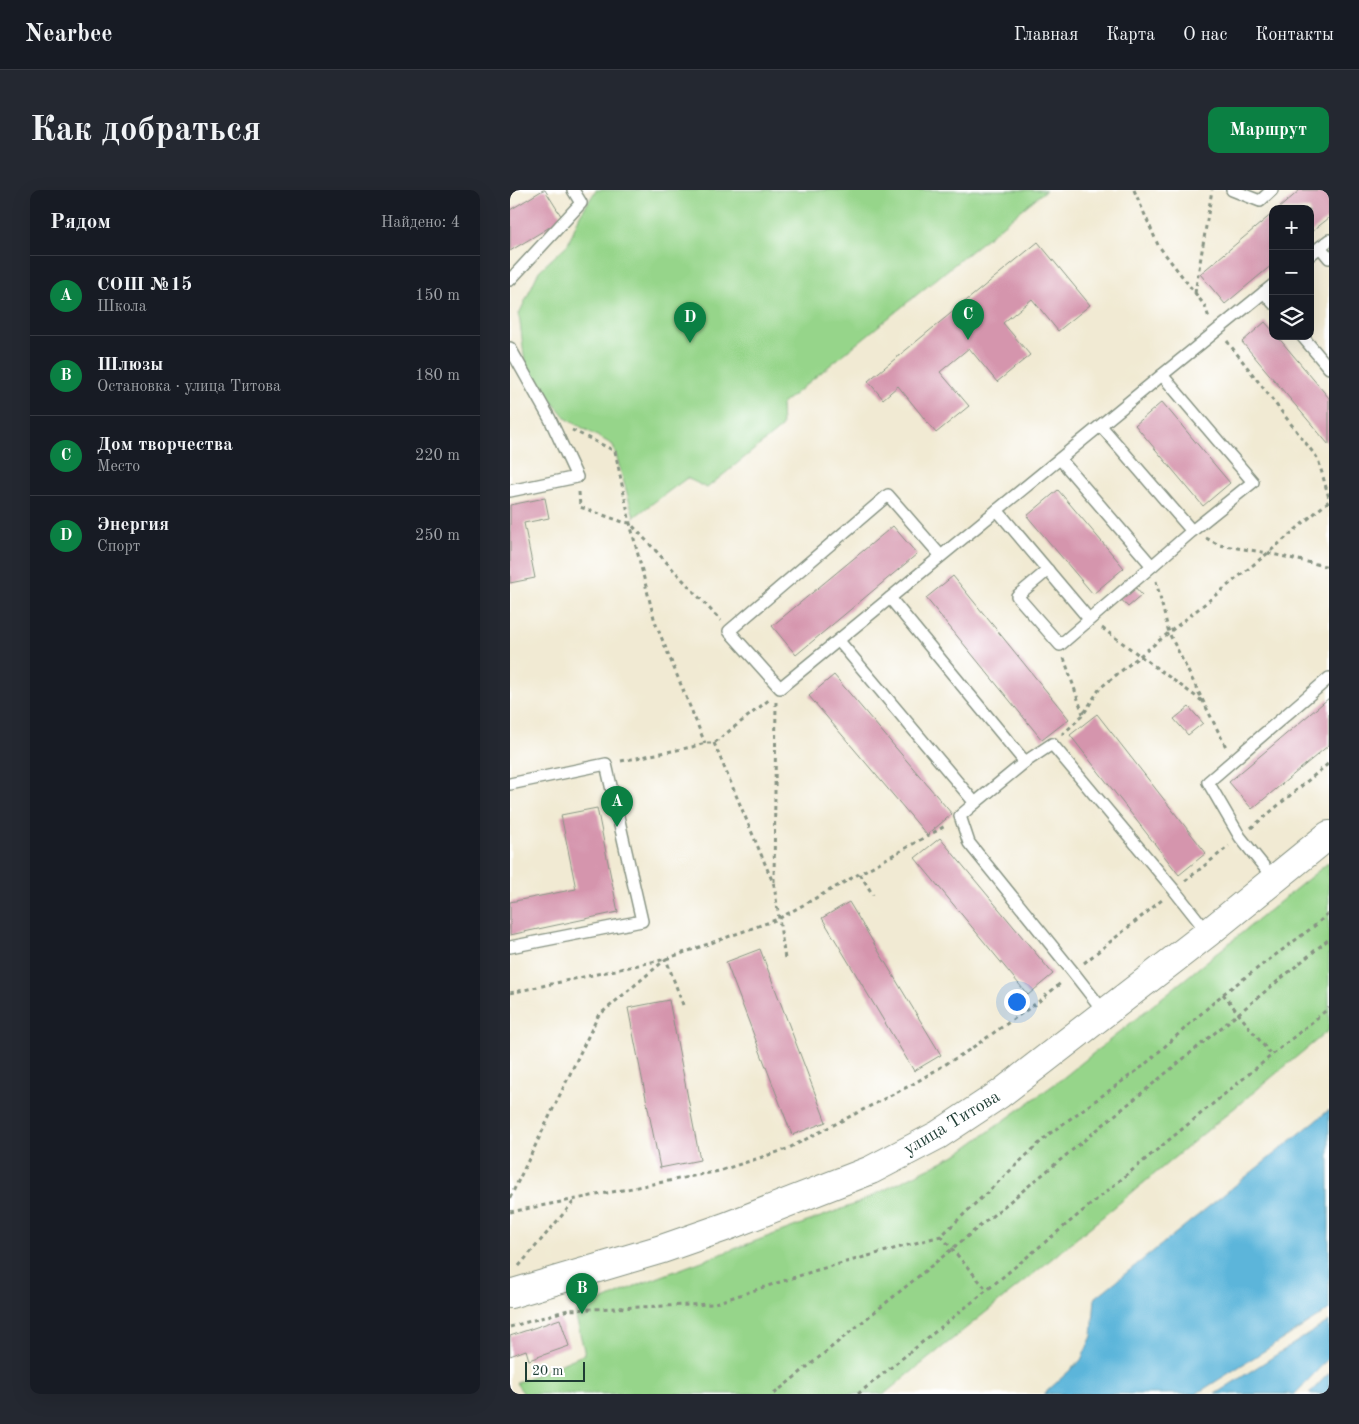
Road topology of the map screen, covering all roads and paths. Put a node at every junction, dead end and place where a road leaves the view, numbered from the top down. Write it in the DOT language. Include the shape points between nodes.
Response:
graph roads {
  1 [pos="573,190"];
  2 [pos="1134,190"];
  3 [pos="1212,190"];
  4 [pos="1232,190"];
  5 [pos="1272,190"];
  6 [pos="1325,244"];
  7 [pos="1314,252"];
  8 [pos="1329,258"];
  9 [pos="510,280"];
  10 [pos="1268,289"];
  11 [pos="1195,294"];
  12 [pos="1218,329"];
  13 [pos="1305,340"];
  14 [pos="510,348"];
  15 [pos="1329,368"];
  16 [pos="1162,374"];
  17 [pos="550,419"];
  18 [pos="1101,426"];
  19 [pos="1060,459"];
  20 [pos="577,477"];
  21 [pos="510,491"];
  22 [pos="1329,500"];
  23 [pos="997,510"];
  24 [pos="630,523"];
  25 [pos="1192,531"];
  26 [pos="1268,554"];
  27 [pos="941,556"];
  28 [pos="1152,566"];
  29 [pos="1329,567"];
  30 [pos="1048,570"];
  31 [pos="890,598"];
  32 [pos="1089,619"];
  33 [pos="730,630"];
  34 [pos="1169,633"];
  35 [pos="839,641"];
  36 [pos="1060,645"];
  37 [pos="1139,657"];
  38 [pos="1329,678"];
  39 [pos="1203,701"];
  40 [pos="1083,715"];
  41 [pos="705,743"];
  42 [pos="714,743"];
  43 [pos="1052,744"];
  44 [pos="1233,761"];
  45 [pos="1025,762"];
  46 [pos="1329,763"];
  47 [pos="606,764"];
  48 [pos="510,784"];
  49 [pos="974,803"];
  50 [pos="960,816"];
  51 [pos="1329,835"];
  52 [pos="1240,836"];
  53 [pos="860,874"];
  54 [pos="1274,880"];
  55 [pos="774,885"];
  56 [pos="1174,890"];
  57 [pos="873,896"];
  58 [pos="1329,912"];
  59 [pos="778,919"];
  60 [pos="1208,933"];
  61 [pos="1329,939"];
  62 [pos="510,947"];
  63 [pos="666,959"];
  64 [pos="785,959"];
  65 [pos="1073,972"];
  66 [pos="510,993"];
  67 [pos="1223,994"];
  68 [pos="682,1005"];
  69 [pos="1329,1008"];
  70 [pos="1105,1013"];
  71 [pos="1238,1013"];
  72 [pos="1272,1056"];
  73 [pos="510,1198"];
  74 [pos="575,1200"];
  75 [pos="510,1212"];
  76 [pos="941,1236"];
  77 [pos="952,1249"];
  78 [pos="517,1268"];
  79 [pos="987,1290"];
  80 [pos="510,1294"];
  81 [pos="510,1327"];
  82 [pos="774,1394"];
  83 [pos="858,1394"];
  1 -- 9 [label="lane" via="581,203"];
  2 -- 11 [label="path" via="1158,245"];
  3 -- 11 [label="path"];
  4 -- 5 [label="lane" via="1260,200"];
  6 -- 7 [label="lane"];
  6 -- 8 [label="lane"];
  10 -- 12 [label="lane"];
  11 -- 12 [label="path"];
  12 -- 16 [label="lane"];
  12 -- 22 [label="path" via="1318,459"];
  13 -- 15 [label="lane"];
  14 -- 17 [label="lane"];
  16 -- 18 [label="lane"];
  16 -- 25 [label="lane" via="1253,482"];
  17 -- 20 [label="lane"];
  17 -- 24 [label="path" via="615,450"];
  18 -- 19 [label="lane"];
  18 -- 25 [label="lane"];
  19 -- 23 [label="lane"];
  19 -- 28 [label="lane"];
  20 -- 21 [label="lane"];
  20 -- 24 [label="path" via="580,507"];
  22 -- 26 [label="path"];
  23 -- 27 [label="lane"];
  23 -- 30 [label="lane"];
  24 -- 33 [label="path"];
  24 -- 41 [label="path" via="655,622"];
  25 -- 26 [label="path" via="1219,545"];
  25 -- 28 [label="lane"];
  26 -- 29 [label="path"];
  26 -- 34 [label="path"];
  27 -- 31 [label="lane"];
  27 -- 33 [label="lane" via="888,495"];
  28 -- 32 [label="lane"];
  28 -- 34 [label="path"];
  30 -- 32 [label="lane"];
  30 -- 36 [label="lane" via="1017,596"];
  31 -- 35 [label="lane"];
  31 -- 45 [label="lane"];
  32 -- 36 [label="lane"];
  32 -- 37 [label="path"];
  33 -- 35 [label="lane" via="780,688"];
  34 -- 37 [label="path"];
  34 -- 39 [label="path"];
  35 -- 49 [label="lane"];
  36 -- 40 [label="path"];
  37 -- 39 [label="path"];
  37 -- 40 [label="path" via="1100,688"];
  38 -- 44 [label="lane"];
  39 -- 44 [label="path"];
  40 -- 43 [label="path"];
  41 -- 42 [label="path"];
  41 -- 47 [label="path"];
  42 -- 55 [label="path"];
  42 -- 55 [label="path" via="776,694"];
  43 -- 45 [label="lane"];
  43 -- 56 [label="lane"];
  44 -- 52 [label="lane" via="1208,782"];
  45 -- 49 [label="lane"];
  46 -- 52 [label="path"];
  47 -- 48 [label="lane"];
  47 -- 62 [label="lane" via="642,921"];
  49 -- 50 [label="lane"];
  50 -- 53 [label="path"];
  50 -- 65 [label="lane" via="969,843"];
  51 -- 54 [label="main road, улица Титова"];
  52 -- 54 [label="lane"];
  52 -- 56 [label="path"];
  53 -- 57 [label="path"];
  53 -- 59 [label="path"];
  54 -- 60 [label="main road, улица Титова"];
  55 -- 59 [label="path"];
  56 -- 60 [label="lane"];
  56 -- 65 [label="path"];
  58 -- 67 [label="path"];
  59 -- 63 [label="path"];
  59 -- 64 [label="path"];
  60 -- 70 [label="main road, улица Титова"];
  61 -- 71 [label="path"];
  63 -- 66 [label="path"];
  63 -- 68 [label="path"];
  63 -- 73 [label="path" via="598,1016"];
  65 -- 70 [label="lane"];
  65 -- 74 [label="path" via="1038,1002 969,1050 913,1084 787,1149 719,1172"];
  67 -- 71 [label="path"];
  67 -- 76 [label="path" via="1142,1067 1049,1134"];
  69 -- 72 [label="path"];
  70 -- 80 [label="main road, улица Титова" via="977,1110 938,1135 870,1170 662,1249"];
  71 -- 72 [label="path"];
  71 -- 77 [label="path"];
  72 -- 79 [label="path"];
  74 -- 75 [label="path"];
  74 -- 78 [label="path"];
  76 -- 77 [label="path"];
  76 -- 81 [label="path" via="817,1270 712,1304 568,1310"];
  77 -- 79 [label="path"];
  77 -- 82 [label="path"];
  79 -- 83 [label="path"];
}
